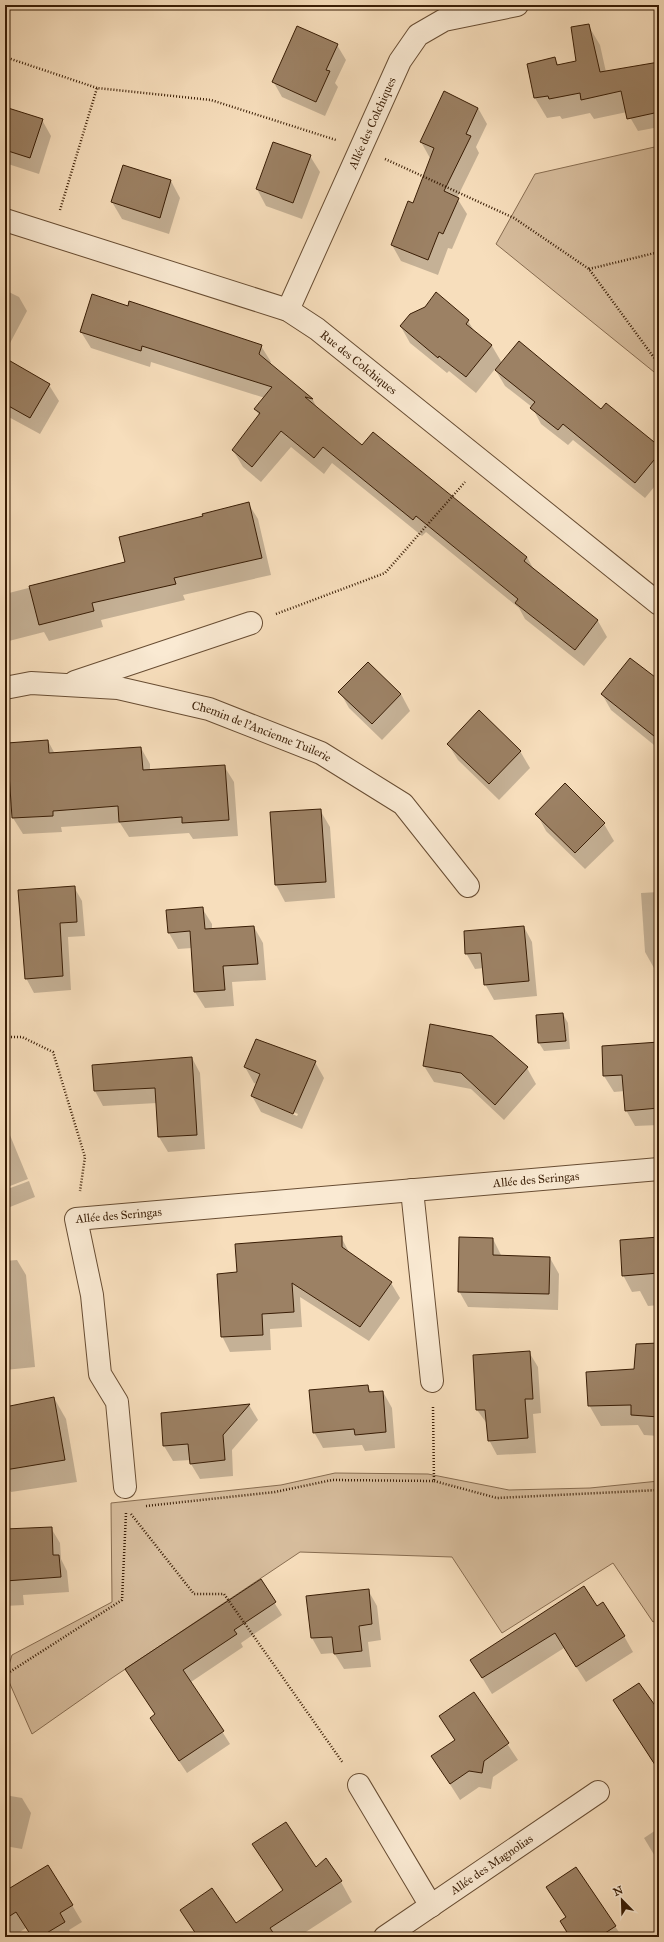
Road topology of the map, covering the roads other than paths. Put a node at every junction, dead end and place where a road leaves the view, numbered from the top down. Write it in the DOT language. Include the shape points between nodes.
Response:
graph roads {
  1 [pos="517,5"];
  2 [pos="5,220"];
  3 [pos="288,310"];
  4 [pos="659,604"];
  5 [pos="251,623"];
  6 [pos="64,685"];
  7 [pos="5,688"];
  8 [pos="468,886"];
  9 [pos="659,1169"];
  10 [pos="412,1190"];
  11 [pos="432,1381"];
  12 [pos="124,1487"];
  13 [pos="359,1784"];
  14 [pos="598,1792"];
  15 [pos="431,1906"];
  16 [pos="385,1937"];
  1 -- 3 [label="street, Allée des Colchiques" via="444,20 418,35 400,61"];
  2 -- 3 [label="street, Rue des Colchiques"];
  3 -- 4 [label="street, Rue des Colchiques" via="317,329"];
  5 -- 6 [label="street"];
  6 -- 7 [label="street, Chemin de l'Ancienne Tuilerie" via="31,683"];
  6 -- 8 [label="street, Chemin de l'Ancienne Tuilerie" via="118,688 209,709 321,753 403,804"];
  9 -- 10 [label="street, Allée des Seringas"];
  10 -- 11 [label="street"];
  10 -- 12 [label="street, Allée des Seringas" via="76,1219 92,1295 100,1374 117,1402"];
  13 -- 15 [label="street"];
  14 -- 15 [label="street, Allée des Magnolias"];
  15 -- 16 [label="street, Allée des Magnolias"];
}
